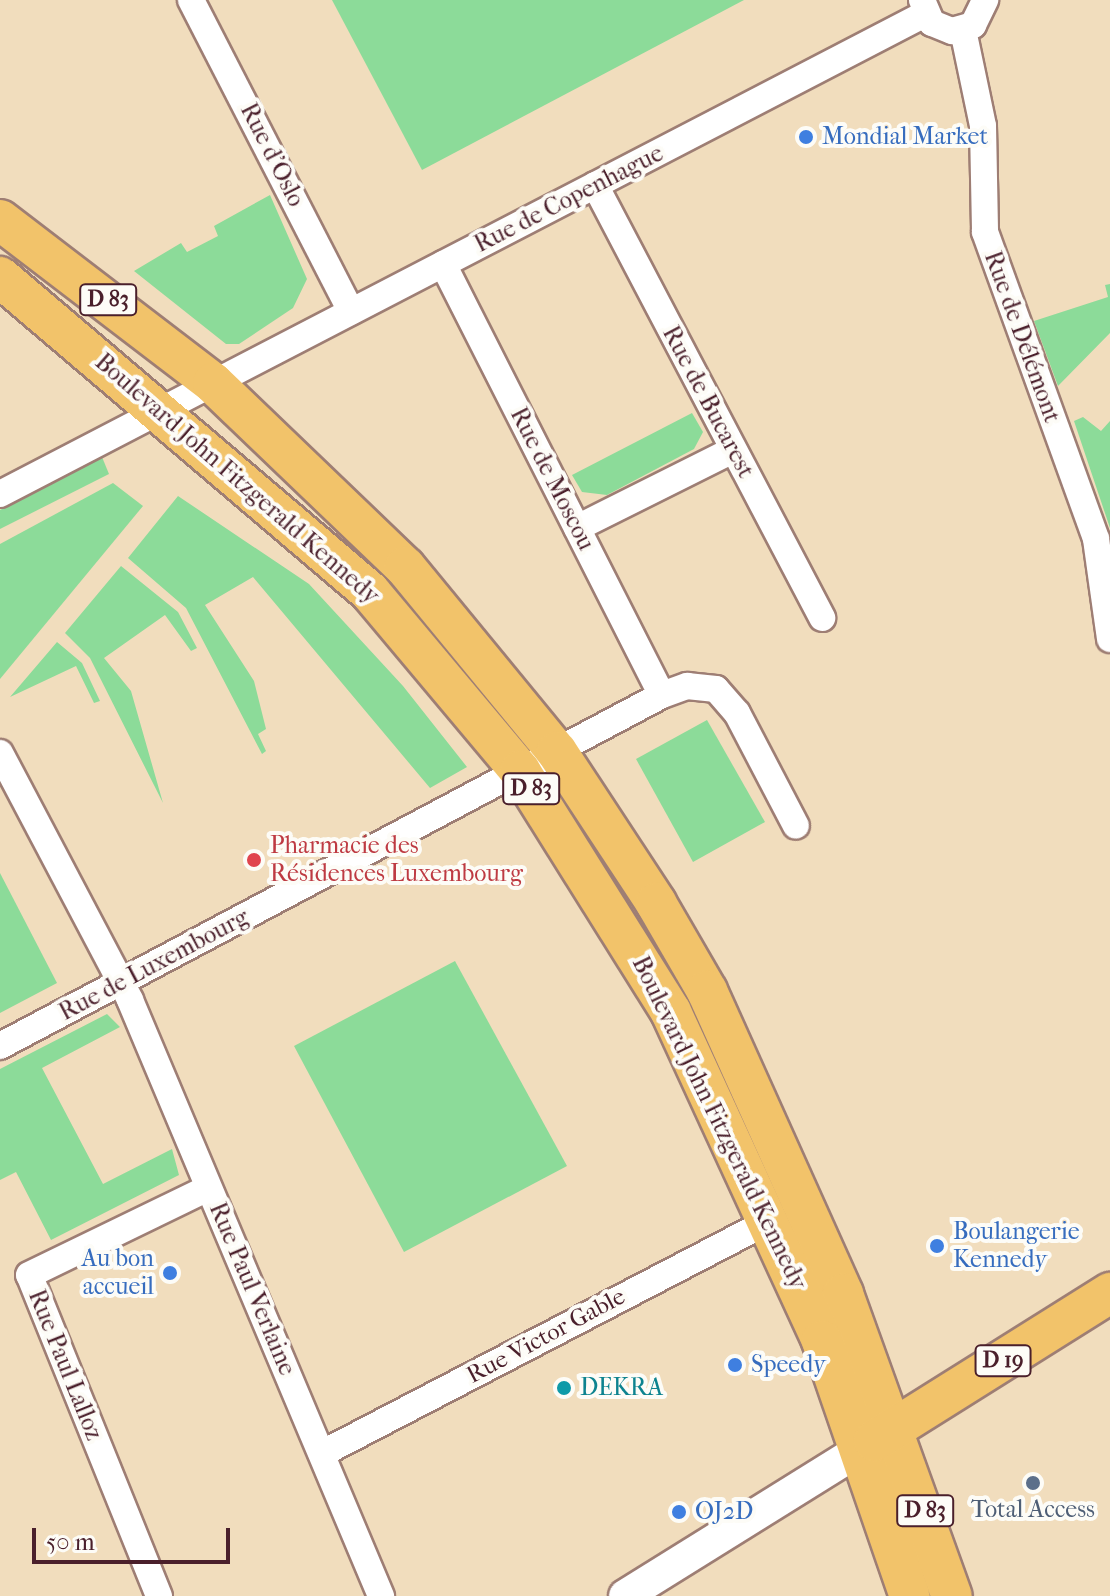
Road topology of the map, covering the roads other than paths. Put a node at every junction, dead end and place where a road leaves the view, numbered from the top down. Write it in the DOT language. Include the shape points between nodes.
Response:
graph roads {
  1 [pos="191,0"];
  2 [pos="985,0"];
  3 [pos="923,7"];
  4 [pos="963,30"];
  5 [pos="595,185"];
  6 [pos="0,220"];
  7 [pos="443,264"];
  8 [pos="0,277"];
  9 [pos="351,311"];
  10 [pos="213,383"];
  11 [pos="159,410"];
  12 [pos="733,450"];
  13 [pos="0,494"];
  14 [pos="577,528"];
  15 [pos="822,618"];
  16 [pos="1110,639"];
  17 [pos="662,695"];
  18 [pos="557,752"];
  19 [pos="0,753"];
  20 [pos="520,771"];
  21 [pos="796,826"];
  22 [pos="121,981"];
  23 [pos="0,1046"];
  24 [pos="208,1188"];
  25 [pos="769,1221"];
  26 [pos="1110,1293"];
  27 [pos="895,1428"];
  28 [pos="861,1449"];
  29 [pos="323,1453"];
  30 [pos="159,1596"];
  31 [pos="381,1596"];
  32 [pos="625,1596"];
  33 [pos="910,1596"];
  34 [pos="952,1596"];
  1 -- 9 [label="street, Rue d'Oslo"];
  2 -- 4 [label="street" via="981,16"];
  3 -- 4 [label="street" via="941,29"];
  3 -- 5 [label="street, Rue de Copenhague"];
  4 -- 16 [label="street, Rue de Délémont" via="983,126 985,232 1096,539"];
  5 -- 7 [label="street, Rue de Copenhague"];
  5 -- 12 [label="street, Rue de Bucarest"];
  6 -- 10 [label="main road, Boulevard John Fitzgerald Kennedy / D 83"];
  7 -- 9 [label="street, Rue de Copenhague"];
  7 -- 14 [label="street, Rue de Moscou"];
  8 -- 11 [label="main road, Boulevard John Fitzgerald Kennedy / D 83"];
  9 -- 10 [label="street, Rue de Copenhague"];
  10 -- 11 [label="street, Rue de Copenhague"];
  10 -- 18 [label="main road, Boulevard John Fitzgerald Kennedy / D 83" via="405,567"];
  11 -- 13 [label="street, Rue de Copenhague"];
  11 -- 20 [label="main road, Boulevard John Fitzgerald Kennedy / D 83" via="370,592"];
  12 -- 14 [label="street"];
  12 -- 15 [label="street, Rue de Bucarest"];
  14 -- 17 [label="street, Rue de Moscou"];
  17 -- 18 [label="street"];
  17 -- 21 [label="street" via="687,686 716,689 737,713"];
  18 -- 20 [label="street"];
  18 -- 27 [label="main road, Boulevard John Fitzgerald Kennedy / D 83" via="707,991 843,1294"];
  19 -- 22 [label="street, Rue Paul Verlaine"];
  20 -- 22 [label="street, Rue de Luxembourg"];
  20 -- 25 [label="main road, Boulevard John Fitzgerald Kennedy / D 83" via="671,1012"];
  22 -- 23 [label="street, Rue de Luxembourg"];
  22 -- 24 [label="street, Rue Paul Verlaine"];
  24 -- 29 [label="street, Rue Paul Verlaine"];
  24 -- 30 [label="street, Rue Paul Lalloz" via="29,1275"];
  25 -- 28 [label="main road, Boulevard John Fitzgerald Kennedy / D 83" via="822,1341"];
  25 -- 29 [label="street, Rue Victor Gable"];
  26 -- 27 [label="main road, D 19"];
  27 -- 28 [label="main road, D 19"];
  27 -- 34 [label="main road, D 83"];
  28 -- 32 [label="street"];
  28 -- 33 [label="main road, D 83"];
  29 -- 31 [label="street, Rue Paul Verlaine"];
}
